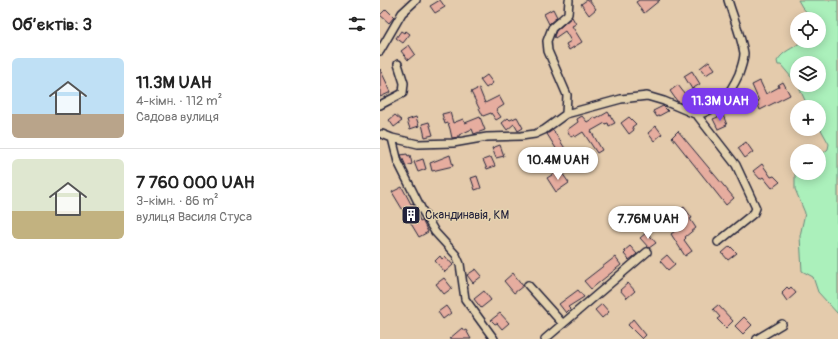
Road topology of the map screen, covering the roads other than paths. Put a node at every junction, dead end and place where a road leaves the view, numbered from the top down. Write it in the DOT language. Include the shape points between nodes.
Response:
graph roads {
  1 [pos="416,0"];
  2 [pos="569,0"];
  3 [pos="728,0"];
  4 [pos="380,51"];
  5 [pos="398,64"];
  6 [pos="380,105"];
  7 [pos="566,114"];
  8 [pos="697,116"];
  9 [pos="381,132"];
  10 [pos="392,138"];
  11 [pos="718,242"];
  12 [pos="646,252"];
  13 [pos="528,285"];
  14 [pos="563,324"];
  15 [pos="782,324"];
  16 [pos="494,339"];
  17 [pos="545,339"];
  18 [pos="757,339"];
  1 -- 4 [label="street" via="402,13"];
  2 -- 7 [label="street" via="568,14 552,28 547,41 548,51 567,95"];
  3 -- 8 [label="street" via="744,54 742,66 723,100 712,110"];
  5 -- 6 [label="street" via="404,82 403,93"];
  7 -- 8 [label="street" via="621,99 647,96 664,100"];
  7 -- 10 [label="street" via="535,134 418,144"];
  8 -- 11 [label="street" via="736,165 756,208 754,213"];
  9 -- 10 [label="street"];
  10 -- 16 [label="street" via="398,162 422,210 435,232 456,255 460,264 465,299"];
  12 -- 14 [label="street"];
  13 -- 14 [label="street"];
  14 -- 17 [label="street"];
  15 -- 18 [label="street"];
}
